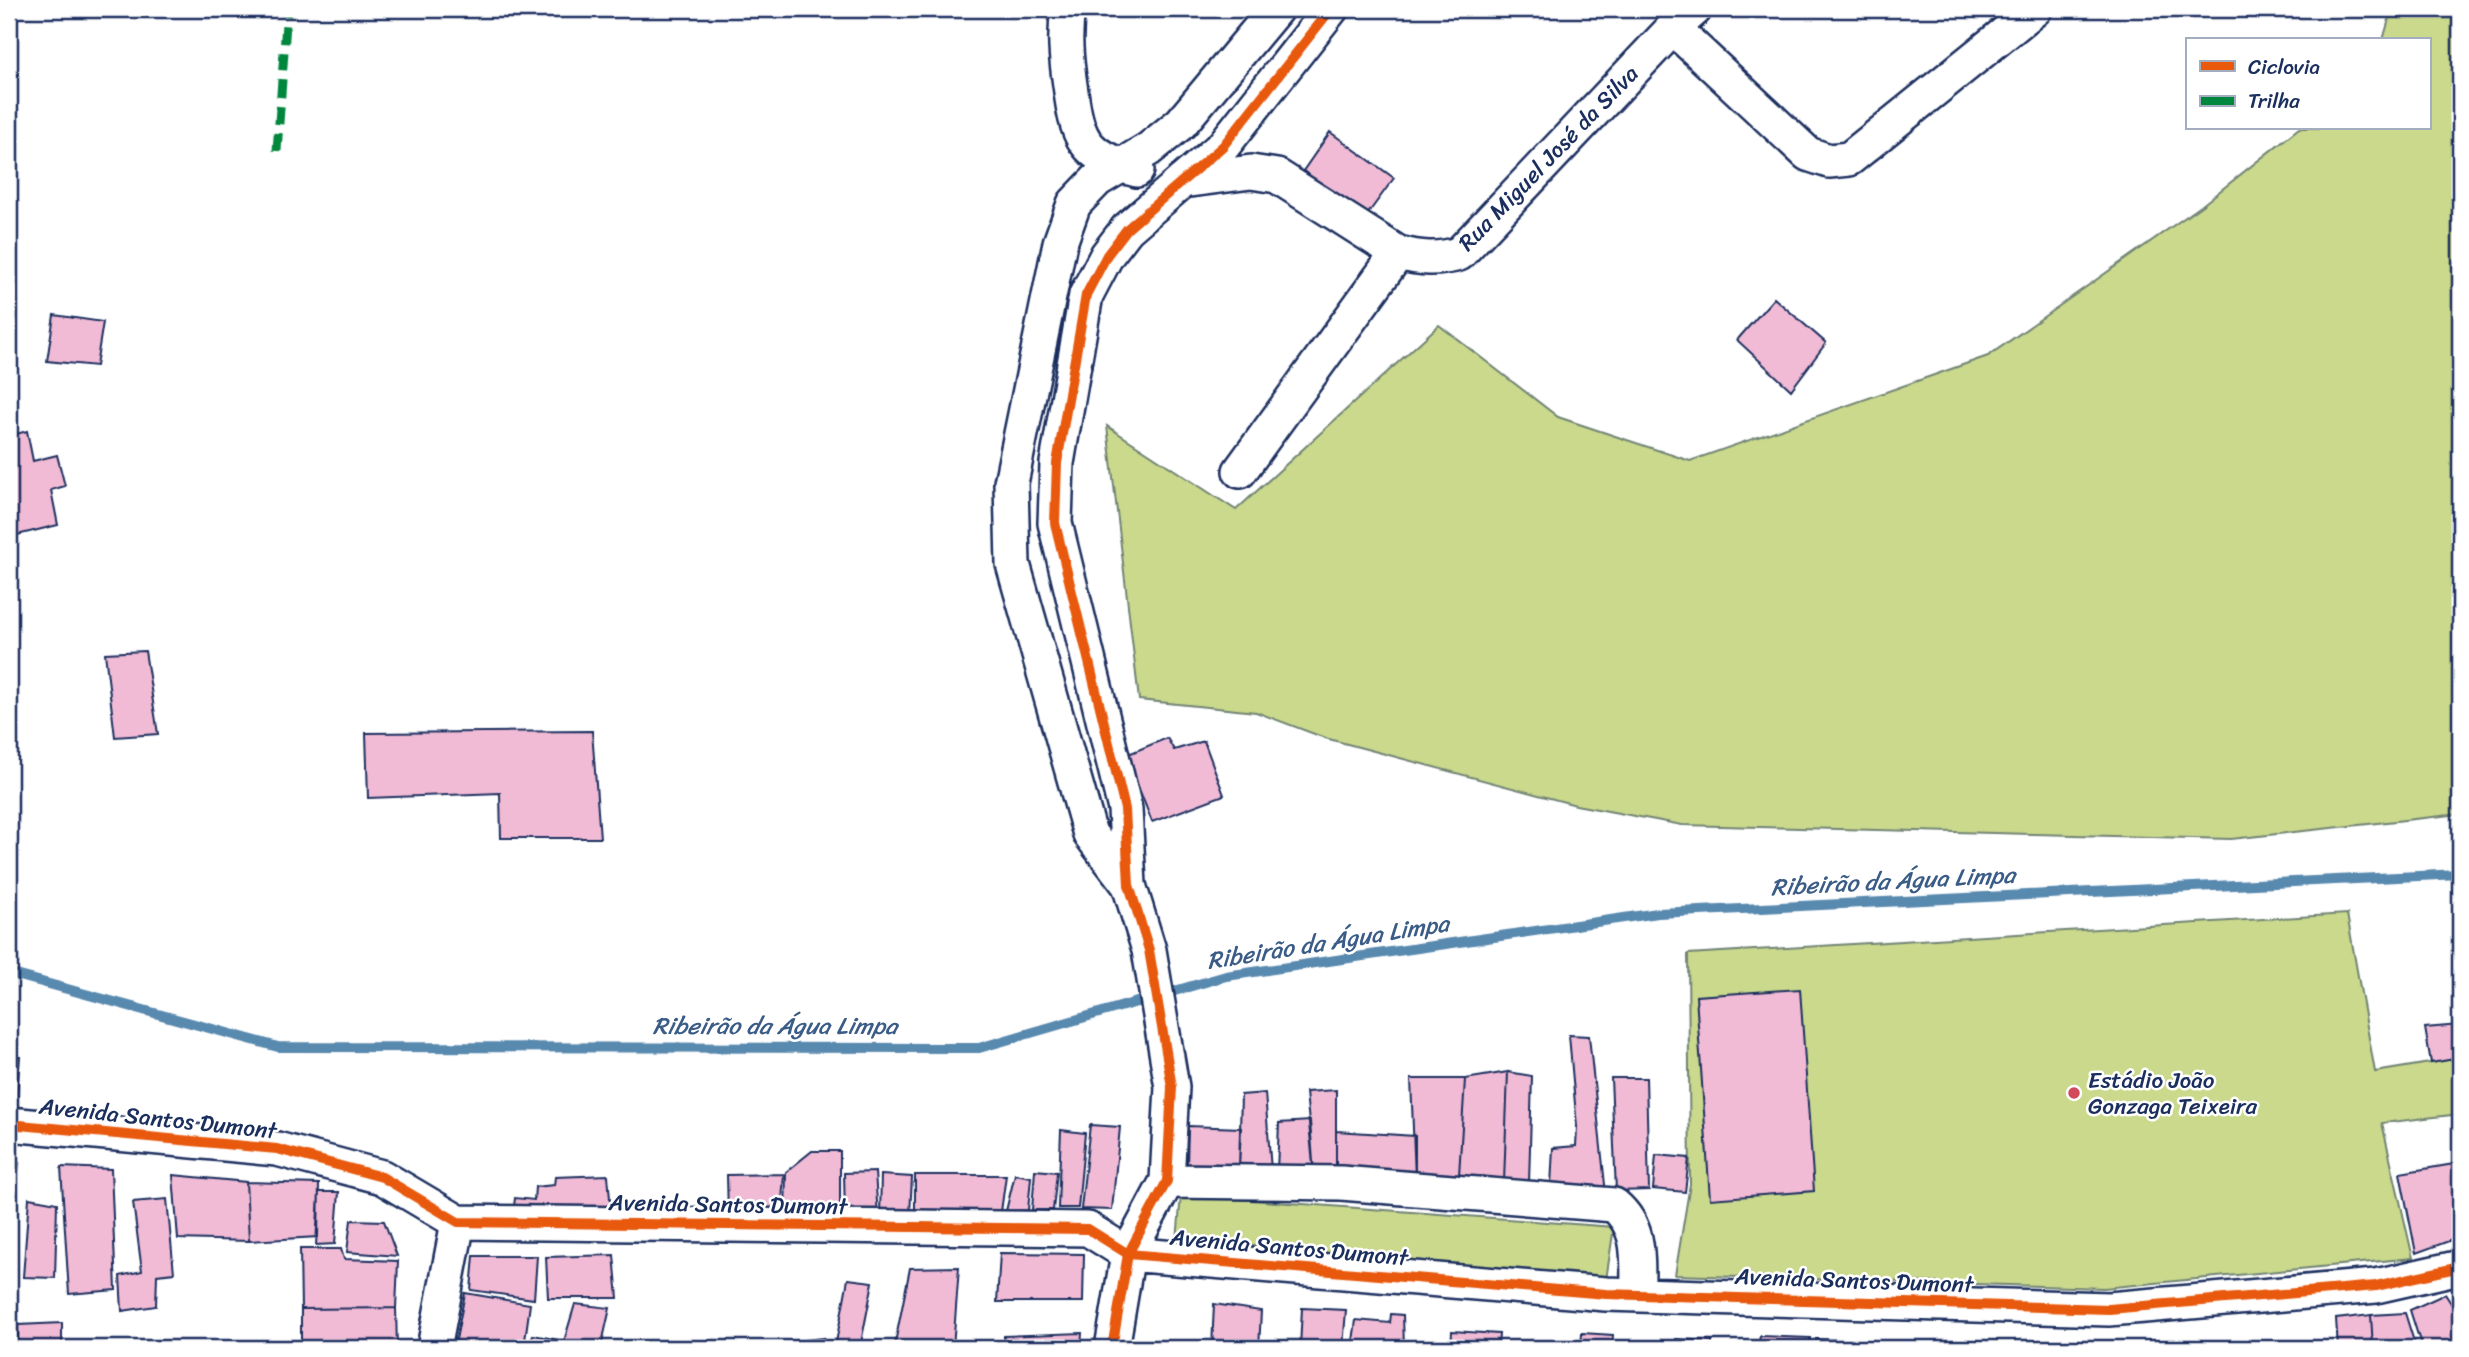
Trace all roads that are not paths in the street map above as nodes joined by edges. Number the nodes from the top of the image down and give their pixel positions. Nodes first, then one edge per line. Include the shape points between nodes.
1 (1068, 9) edge
2 (1276, 9) edge
3 (1331, 9) edge
4 (2035, 9) edge
5 (1684, 18) edge
6 (1123, 167) junction
7 (1180, 181) junction
8 (1398, 253) junction
9 (1240, 471) dead end
10 (1129, 885) junction
11 (9, 1124) edge
12 (1167, 1181) junction
13 (458, 1222) junction
14 (1128, 1254) junction
15 (2460, 1267) edge
16 (1638, 1295) junction
17 (434, 1348) edge
18 (1112, 1348) edge

1 - 6 street via 1063,41 1076,128 1100,156
2 - 6 street via 1181,123
3 - 7 street via 1223,146
4 - 5 street via 1849,159 1829,161 1808,154
5 - 8 street, Rua Miguel José da Silva via 1459,254 1440,259
6 - 7 street
6 - 10 street via 1097,180 1074,204 1064,230 1011,483 1013,564 1090,834
7 - 8 street via 1251,172 1277,176
7 - 10 street via 1127,229 1086,295 1057,463 1055,523 1125,809
8 - 9 street
10 - 12 street via 1149,950 1172,1087
11 - 13 street, Avenida Santos Dumont via 277,1149 383,1177
12 - 14 street
12 - 16 street via 1341,1183 1614,1205 1629,1217 1636,1239
13 - 14 street, Avenida Santos Dumont via 1088,1229
13 - 17 street
14 - 16 street, Avenida Santos Dumont
14 - 18 street
15 - 16 street, Avenida Santos Dumont via 2376,1286 2109,1309

